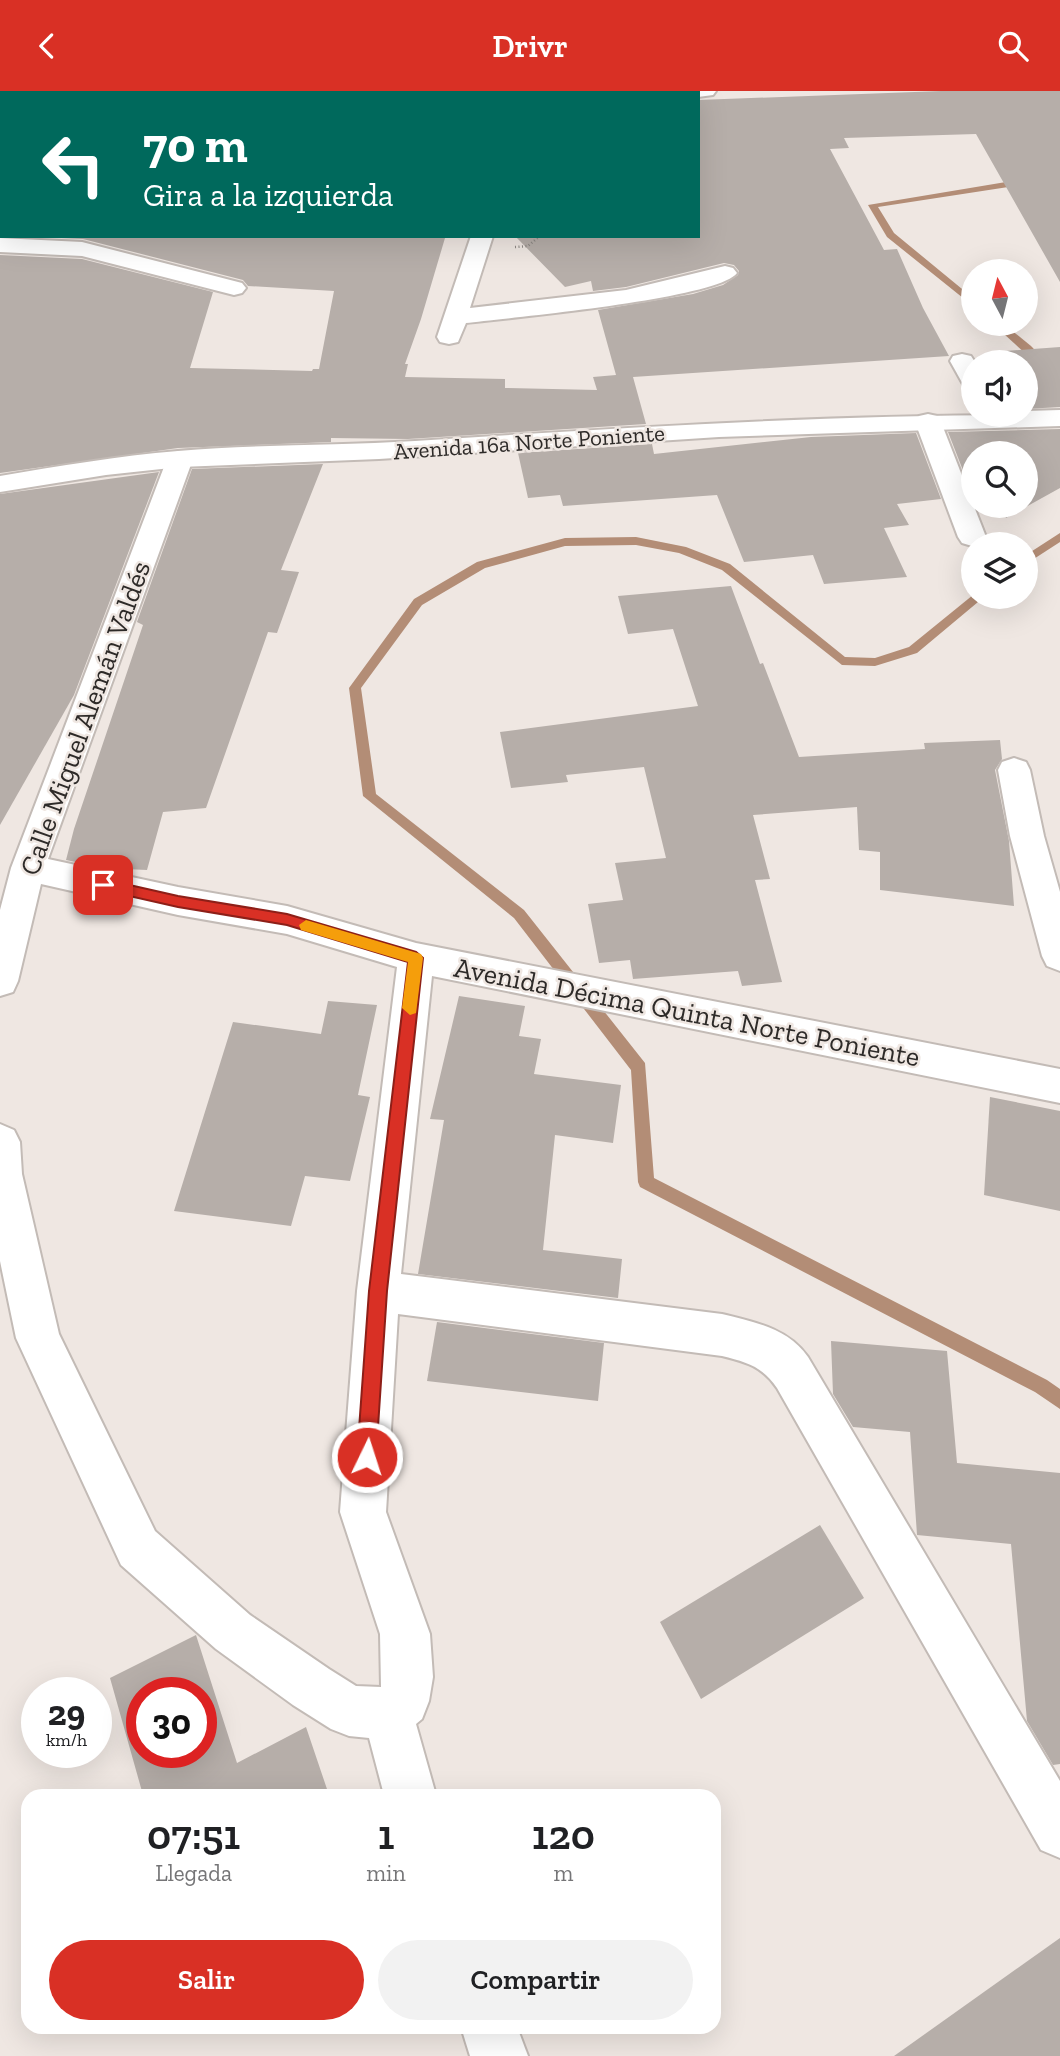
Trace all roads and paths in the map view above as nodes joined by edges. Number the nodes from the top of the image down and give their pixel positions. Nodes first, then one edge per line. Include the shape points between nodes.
1 (481, 238) edge
2 (0, 246) edge
3 (724, 273) dead end
4 (234, 288) dead end
5 (457, 317) junction
6 (448, 341) dead end
7 (1038, 418) edge
8 (1060, 418) edge
9 (961, 420) edge
10 (928, 422) junction
11 (180, 459) junction
12 (0, 484) edge
13 (970, 532) edge
14 (1014, 770) dead end
15 (28, 869) junction
16 (1060, 956) edge
17 (416, 958) junction
18 (0, 981) edge
19 (1060, 1086) edge
20 (0, 1142) edge
21 (378, 1291) junction
22 (388, 1714) junction
23 (408, 1789) edge
24 (1060, 1831) edge
25 (491, 2034) edge
26 (499, 2056) edge

1 - 5 street
2 - 4 street via 82,249
3 - 5 street via 684,287 631,296
5 - 6 street
7 - 8 street, Avenida 16a Norte Poniente
9 - 10 street, Avenida 16a Norte Poniente
10 - 11 street, Avenida 16a Norte Poniente
10 - 13 street
11 - 12 street, Avenida 16a Norte Poniente
11 - 15 street, Calle Miguel Alemán Valdés
14 - 16 street
15 - 17 street, Avenida Décima Quinta Norte Poniente via 287,919
15 - 18 street, Calle Miguel Alemán Valdés
17 - 19 street, Avenida Décima Quinta Norte Poniente
17 - 21 street
20 - 22 street via 2,1174 38,1338 138,1548 233,1632 311,1687 349,1711
21 - 22 street via 363,1512 405,1634 408,1677 404,1701
21 - 24 street via 722,1335 772,1348 790,1365
22 - 23 street
25 - 26 street

